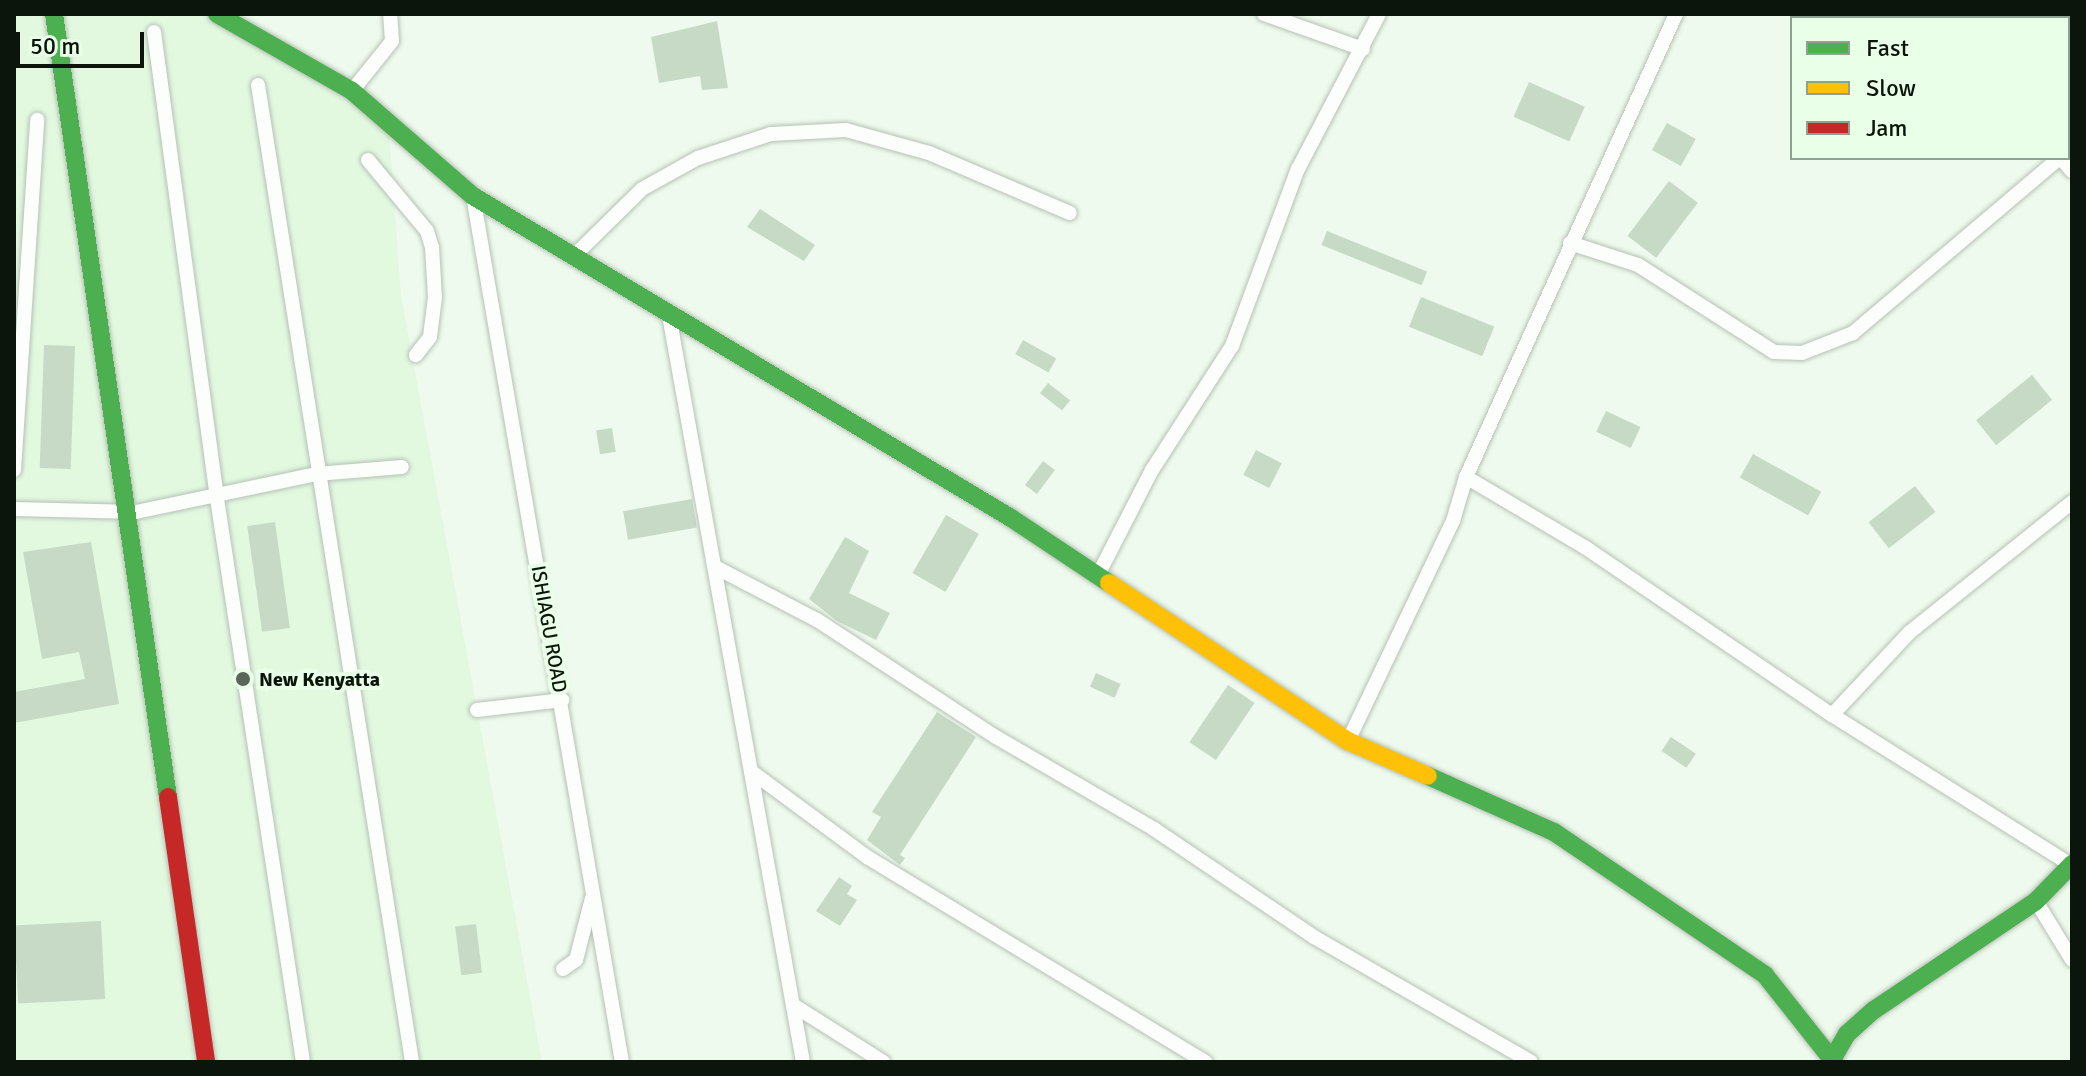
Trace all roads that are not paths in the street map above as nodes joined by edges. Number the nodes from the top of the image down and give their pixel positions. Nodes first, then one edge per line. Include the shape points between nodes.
1 (54, 14) edge
2 (217, 14) edge
3 (390, 14) edge
4 (1264, 14) edge
5 (1379, 14) edge
6 (1676, 14) edge
7 (154, 32) dead end
8 (1363, 49) junction
9 (258, 85) dead end
10 (352, 91) junction
11 (37, 120) dead end
12 (368, 160) dead end
13 (2058, 160) edge
14 (473, 196) junction
15 (1070, 213) dead end
16 (1570, 243) junction
17 (573, 257) junction
18 (669, 315) junction
19 (416, 355) dead end
20 (402, 467) dead end
21 (14, 470) edge
22 (316, 474) junction
23 (1466, 477) junction
24 (216, 492) junction
25 (2072, 502) edge
26 (14, 509) edge
27 (125, 512) junction
28 (717, 568) junction
29 (1099, 573) junction
30 (562, 700) junction
31 (477, 710) dead end
32 (1832, 715) junction
33 (1348, 741) junction
34 (752, 772) junction
35 (2071, 864) edge
36 (594, 890) junction
37 (2036, 901) junction
38 (2072, 960) edge
39 (563, 969) dead end
40 (793, 1005) junction
41 (1833, 1061) edge
42 (206, 1062) edge
43 (303, 1062) edge
44 (412, 1062) edge
45 (622, 1062) edge
46 (803, 1062) edge
47 (883, 1062) edge
48 (1206, 1062) edge
49 (1531, 1062) edge

1 - 27 street
2 - 10 street
3 - 10 street via 392,41
4 - 8 street
5 - 8 street
6 - 16 street
7 - 24 street
8 - 29 street via 1298,169 1232,346 1152,470
9 - 22 street
10 - 14 street
11 - 21 street
12 - 19 street via 427,231 432,247 435,297 430,337
13 - 16 street via 1853,333 1802,353 1774,352 1638,265
14 - 17 street
14 - 30 street, ISHIAGU ROAD
15 - 17 street via 929,153 846,130 771,134 698,158 642,189
16 - 23 street
17 - 18 street
18 - 28 street
18 - 29 street
20 - 22 street
22 - 24 street
22 - 44 street
23 - 32 street via 1586,548
23 - 33 street via 1453,521
24 - 27 street
24 - 43 street
25 - 32 street via 1910,632
26 - 27 street
27 - 42 street
28 - 34 street
28 - 49 street via 817,620 996,737 1154,829 1314,937
29 - 33 street
30 - 31 street
30 - 36 street, ISHIAGU ROAD
32 - 35 street
33 - 41 street via 1554,832 1765,975
34 - 40 street
34 - 48 street via 867,857
35 - 37 street
36 - 39 street via 576,960
36 - 45 street, ISHIAGU ROAD
37 - 38 street
37 - 41 street via 1874,1010 1847,1034
40 - 46 street
40 - 47 street

